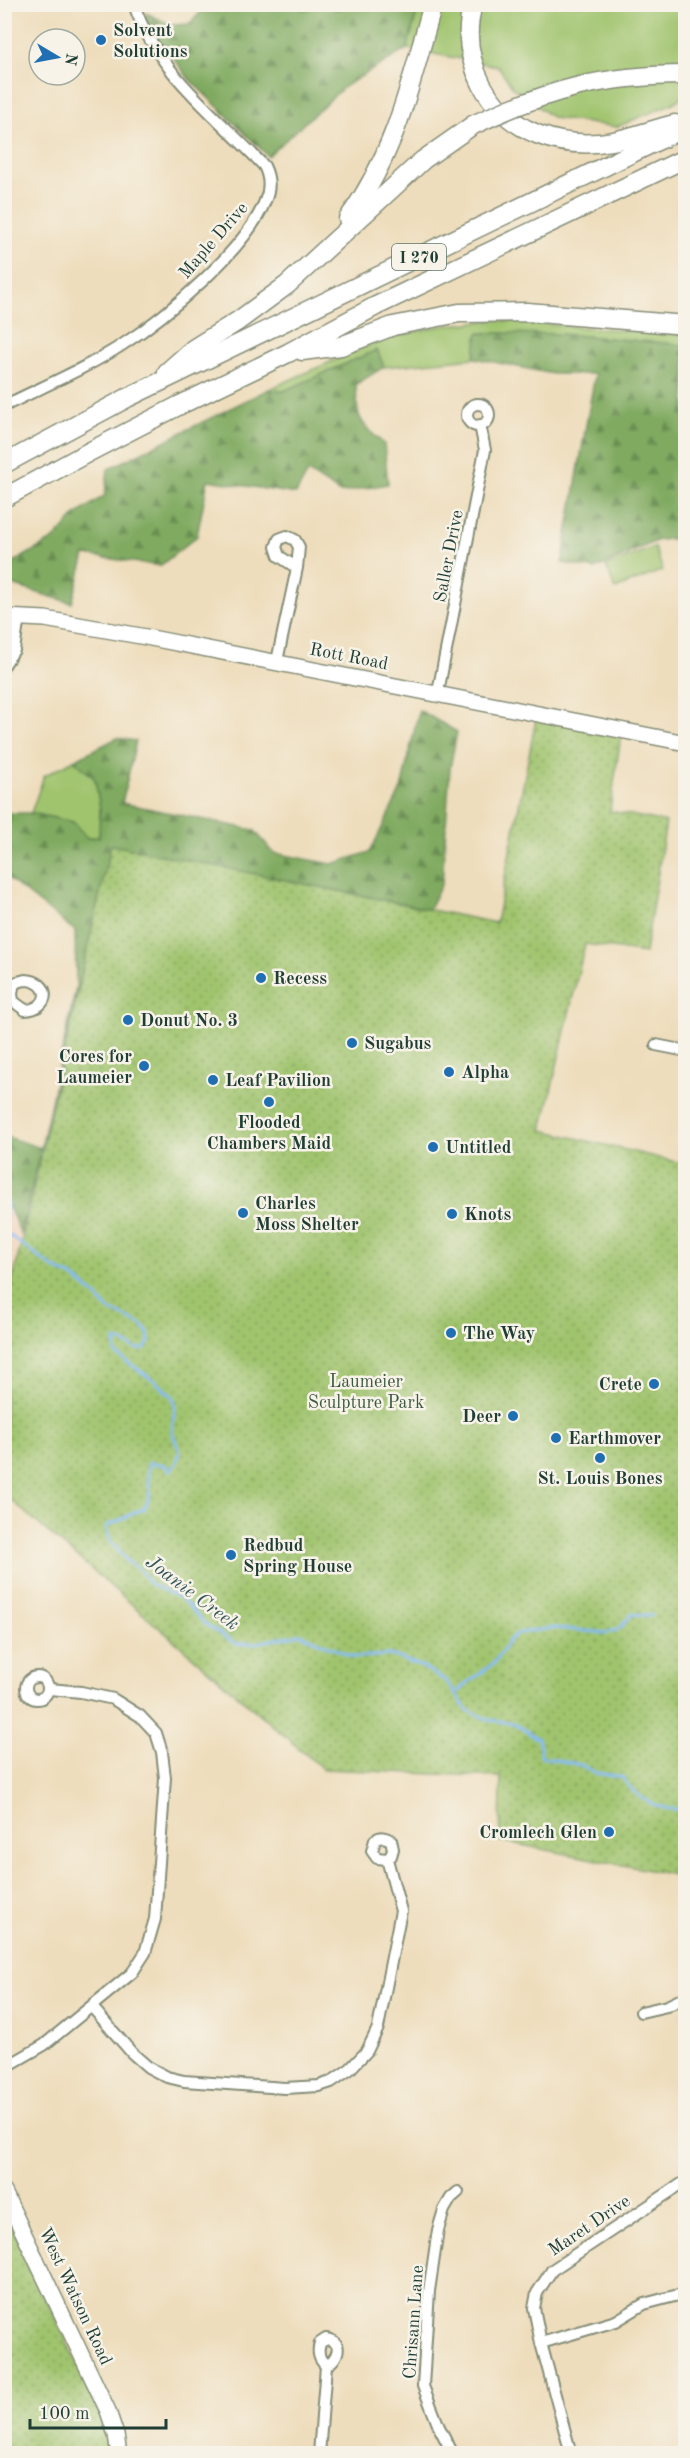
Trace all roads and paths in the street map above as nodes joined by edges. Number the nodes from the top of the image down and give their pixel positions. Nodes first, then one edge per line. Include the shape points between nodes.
1 (134, 4) edge
2 (433, 4) edge
3 (473, 4) edge
4 (686, 75) edge
5 (686, 121) edge
6 (686, 127) edge
7 (686, 158) edge
8 (331, 243) junction
9 (686, 325) edge
10 (288, 353) junction
11 (152, 386) junction
12 (4, 406) edge
13 (480, 425) dead end
14 (4, 464) edge
15 (4, 498) edge
16 (297, 568) dead end
17 (12, 617) edge
18 (277, 661) junction
19 (4, 665) edge
20 (438, 692) junction
21 (686, 743) edge
22 (4, 975) edge
23 (14, 983) dead end
24 (656, 1046) dead end
25 (686, 1051) edge
26 (50, 1689) dead end
27 (387, 1859) dead end
28 (686, 1997) edge
29 (92, 2007) junction
30 (641, 2012) dead end
31 (4, 2068) edge
32 (686, 2181) edge
33 (4, 2192) edge
34 (458, 2192) dead end
35 (686, 2293) edge
36 (541, 2343) junction
37 (326, 2366) dead end
38 (118, 2454) edge
39 (319, 2454) edge
40 (453, 2454) edge
41 (571, 2454) edge

1 - 12 street, Maple Drive via 145,33 177,76 264,166 269,180 265,203 227,255 165,314 107,354
2 - 8 highway via 389,149
3 - 5 highway via 469,42 478,78 499,110 528,131 561,141 597,143
4 - 8 highway, bridge via 621,77 582,84 542,95 473,125 423,160
6 - 11 highway, I 270
7 - 10 highway, I 270 via 376,306
8 - 11 highway via 287,285 193,349
9 - 10 highway via 527,312 459,313 393,326 341,346
10 - 15 highway, I 270
11 - 14 highway, I 270
13 - 20 street, Saller Drive via 485,450
16 - 18 street
17 - 18 street, Rott Road via 146,636
17 - 19 street via 14,650
18 - 20 street, Rott Road
20 - 21 street, Rott Road
22 - 23 street
24 - 25 street
26 - 29 street via 103,1696 122,1704 148,1723 162,1752 165,1778 155,1919 149,1941 132,1973
27 - 29 street via 401,1911 378,2028 367,2051 331,2082 285,2088 166,2077 132,2053
28 - 30 street
29 - 31 street via 44,2045
32 - 36 street, Maret Drive via 552,2270 534,2308
33 - 38 street, West Watson Road via 108,2411
34 - 40 street, Chrisann Lane via 450,2198 438,2230 429,2291 423,2386
35 - 36 street via 645,2304 616,2321
36 - 41 street, Maret Drive
37 - 39 street

